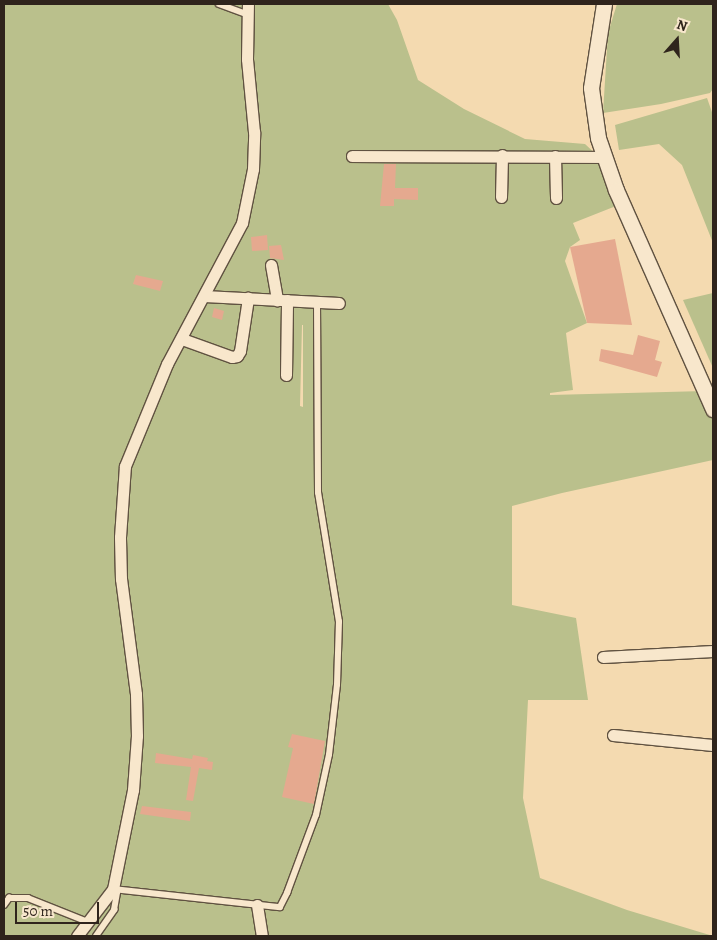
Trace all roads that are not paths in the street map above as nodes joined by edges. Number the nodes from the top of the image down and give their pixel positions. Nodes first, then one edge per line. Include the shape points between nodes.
1 (219, 4) edge
2 (604, 4) edge
3 (248, 9) edge
4 (502, 155) junction
5 (352, 156) dead end
6 (556, 156) junction
7 (605, 156) junction
8 (501, 196) dead end
9 (556, 198) dead end
10 (272, 265) dead end
11 (204, 296) junction
12 (248, 298) junction
13 (282, 300) junction
14 (317, 302) junction
15 (339, 303) dead end
16 (182, 339) junction
17 (286, 375) dead end
18 (713, 409) edge
19 (713, 651) edge
20 (603, 657) dead end
21 (613, 735) dead end
22 (713, 745) edge
23 (112, 889) junction
24 (257, 905) junction
25 (4, 906) edge
26 (88, 922) junction
27 (77, 936) edge
28 (96, 936) edge
29 (262, 936) edge

1 - 3 lane
2 - 7 street via 592,88 593,114
3 - 11 street via 247,59 254,132 253,169 242,223
4 - 5 street
4 - 6 street
4 - 8 street
6 - 7 street
6 - 9 street
7 - 18 street via 616,190
10 - 13 street
11 - 12 street
11 - 16 street
12 - 13 street
12 - 16 street via 237,356
13 - 14 street
13 - 17 street
14 - 15 street
14 - 24 lane via 318,493 339,622 337,685 329,755 316,815 280,907
16 - 23 street via 167,364 125,466 121,579 136,694 137,736 133,790
19 - 20 street
21 - 22 street
23 - 24 lane
23 - 26 street
23 - 28 lane via 117,893 114,910
24 - 29 street
25 - 26 lane via 9,898 28,898
26 - 27 street

